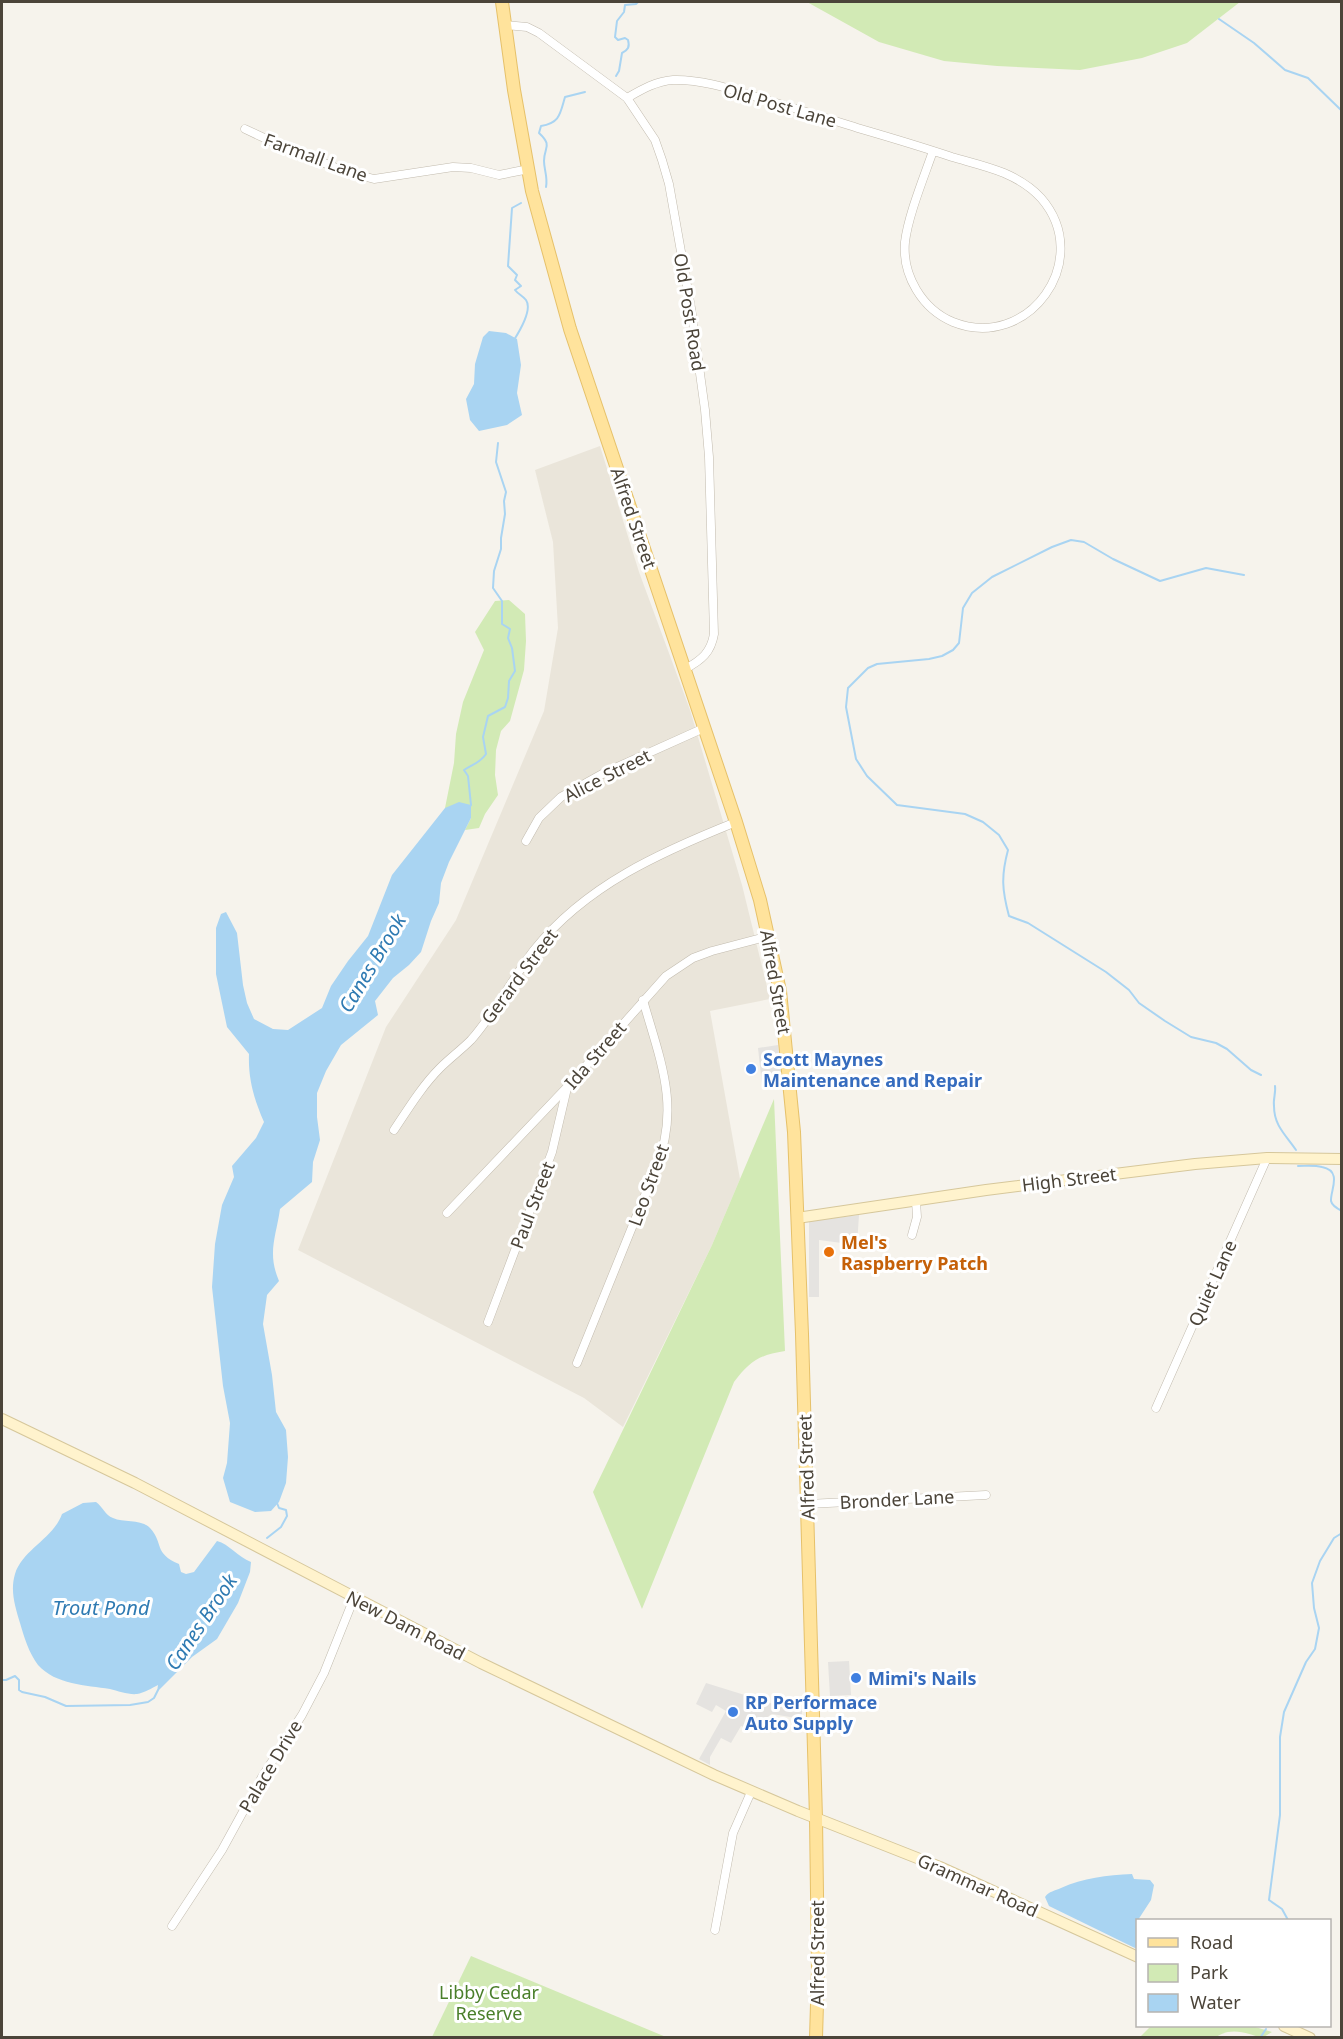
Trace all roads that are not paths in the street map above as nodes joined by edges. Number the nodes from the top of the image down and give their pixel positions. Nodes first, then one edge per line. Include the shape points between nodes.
1 (502, 2) edge
2 (505, 25) junction
3 (627, 98) junction
4 (245, 129) dead end
5 (933, 151) junction
6 (529, 169) junction
7 (685, 669) junction
8 (704, 728) junction
9 (736, 822) junction
10 (526, 840) dead end
11 (769, 936) junction
12 (643, 1000) junction
13 (568, 1086) junction
14 (394, 1130) dead end
15 (1267, 1158) junction
16 (1341, 1160) edge
17 (916, 1201) junction
18 (447, 1213) dead end
19 (797, 1218) junction
20 (912, 1234) dead end
21 (488, 1322) dead end
22 (577, 1363) dead end
23 (1156, 1408) dead end
24 (2, 1419) edge
25 (986, 1495) dead end
26 (808, 1504) junction
27 (354, 1598) junction
28 (751, 1792) junction
29 (816, 1818) junction
30 (172, 1926) dead end
31 (715, 1930) dead end
32 (1136, 1957) edge
33 (1288, 2027) edge
34 (816, 2037) edge
35 (1310, 2037) edge

1 - 2 main road, Alfred Street
2 - 3 street, Old Post Road via 527,27 539,33
2 - 6 main road, Alfred Street
3 - 5 street, Old Post Lane via 653,84 673,80 703,82
3 - 7 street, Old Post Road via 655,141 669,184 705,410 714,634 708,653
4 - 6 street, Farmall Lane via 344,171 374,179 453,167 499,175
5 - 5 street, Old Post Lane via 1021,182 1050,210 1059,235 1057,275 1044,298 1016,320 995,326 962,325 933,310 913,284 905,242
6 - 7 main road, Alfred Street via 570,329
7 - 8 main road, Alfred Street
8 - 9 main road, Alfred Street
8 - 10 street, Alice Street via 561,797 539,818
9 - 11 main road, Alfred Street
9 - 14 street, Gerard Street via 638,865 566,916 534,951 471,1039 414,1100
11 - 12 street, Ida Street via 693,958 666,976
11 - 19 main road, Alfred Street via 788,1060
12 - 13 street, Ida Street
12 - 22 street, Leo Street via 667,1090 666,1139
13 - 18 street, Ida Street
13 - 21 street, Paul Street via 552,1152
15 - 16 street, High Street
15 - 17 street, High Street via 1163,1167
15 - 23 street, Quiet Lane
17 - 19 street, High Street
17 - 20 street
19 - 26 main road, Alfred Street
24 - 27 street, New Dam Road via 135,1483
25 - 26 street, Bronder Lane
26 - 29 main road, Alfred Street
27 - 28 street, New Dam Road via 481,1664
27 - 30 street, Palace Drive via 302,1715
28 - 29 street, New Dam Road
28 - 31 street via 733,1833
29 - 32 street, Grammar Road via 946,1870
29 - 34 main road, Alfred Street
33 - 35 street

